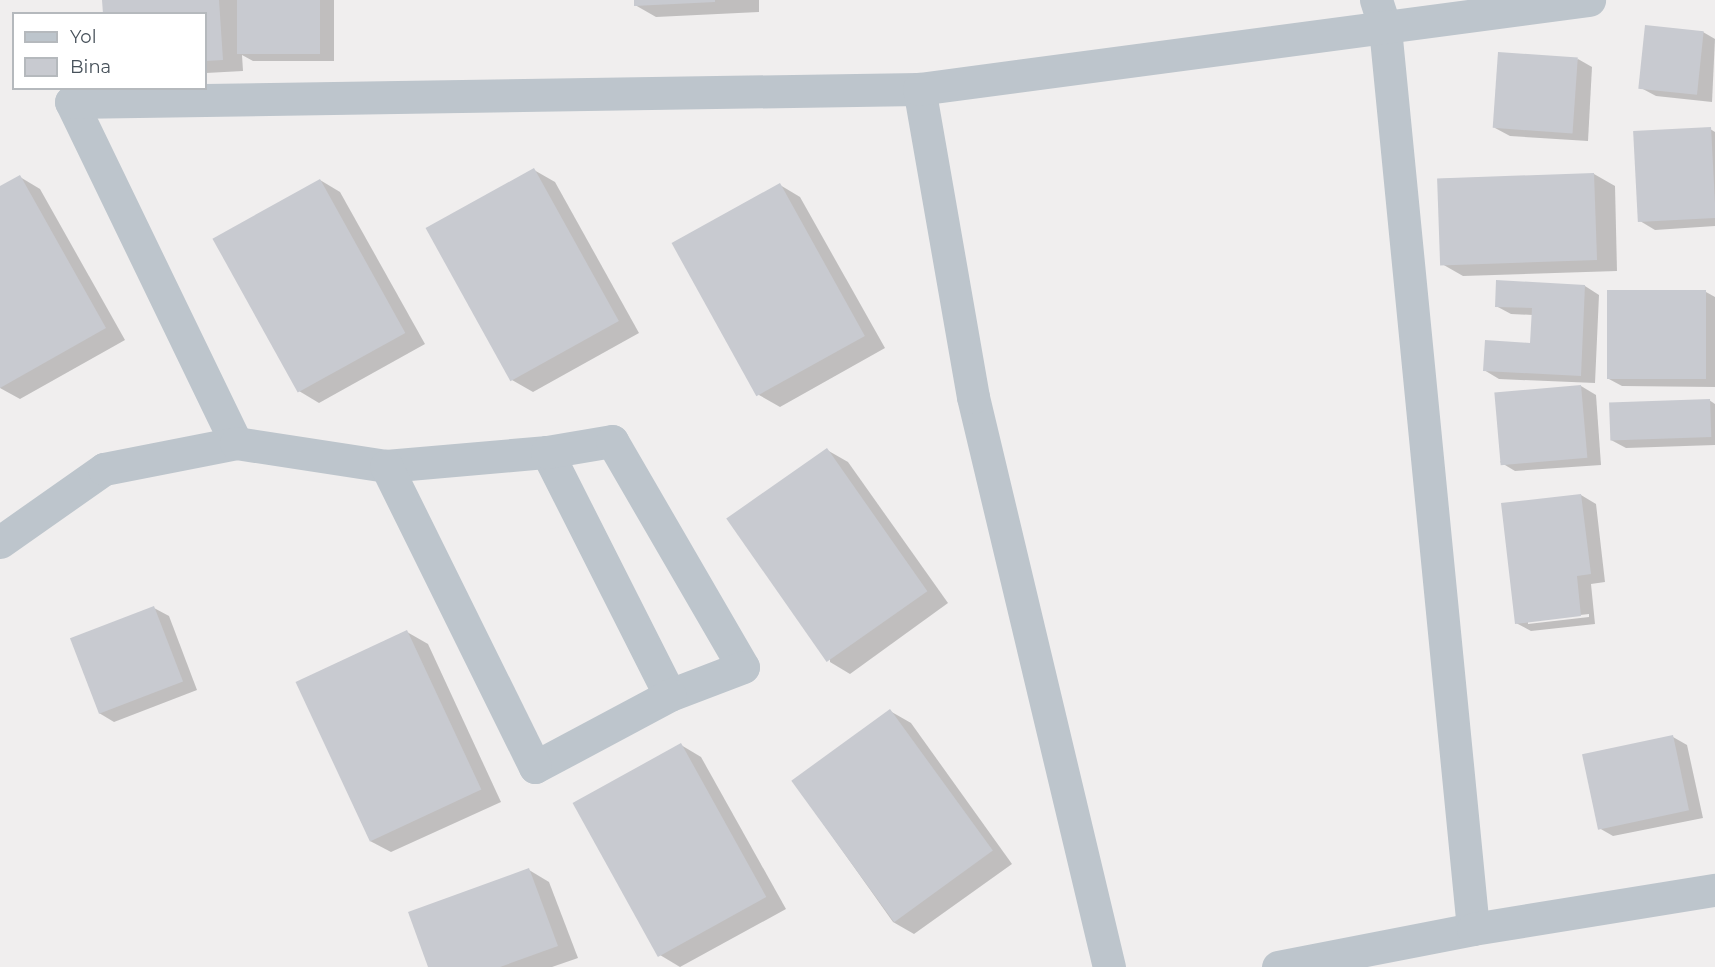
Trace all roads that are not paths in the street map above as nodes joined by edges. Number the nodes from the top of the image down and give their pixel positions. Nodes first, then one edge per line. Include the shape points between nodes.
1 (1589, 0) edge
2 (1381, 14) edge
3 (919, 89) junction
4 (236, 443) junction
5 (547, 452) junction
6 (386, 466) junction
7 (0, 542) edge
8 (670, 695) junction
9 (1715, 890) edge
10 (1473, 928) junction
11 (1410, 954) edge
12 (1108, 967) edge
13 (1278, 967) edge

1 - 2 street
2 - 3 street
2 - 10 street
3 - 4 street via 71,102
3 - 12 street via 973,397
4 - 6 street
4 - 7 street via 104,469
5 - 6 street
5 - 8 street
5 - 8 street via 612,441 743,667
6 - 8 street via 535,767
9 - 10 street
10 - 11 street
11 - 13 street

